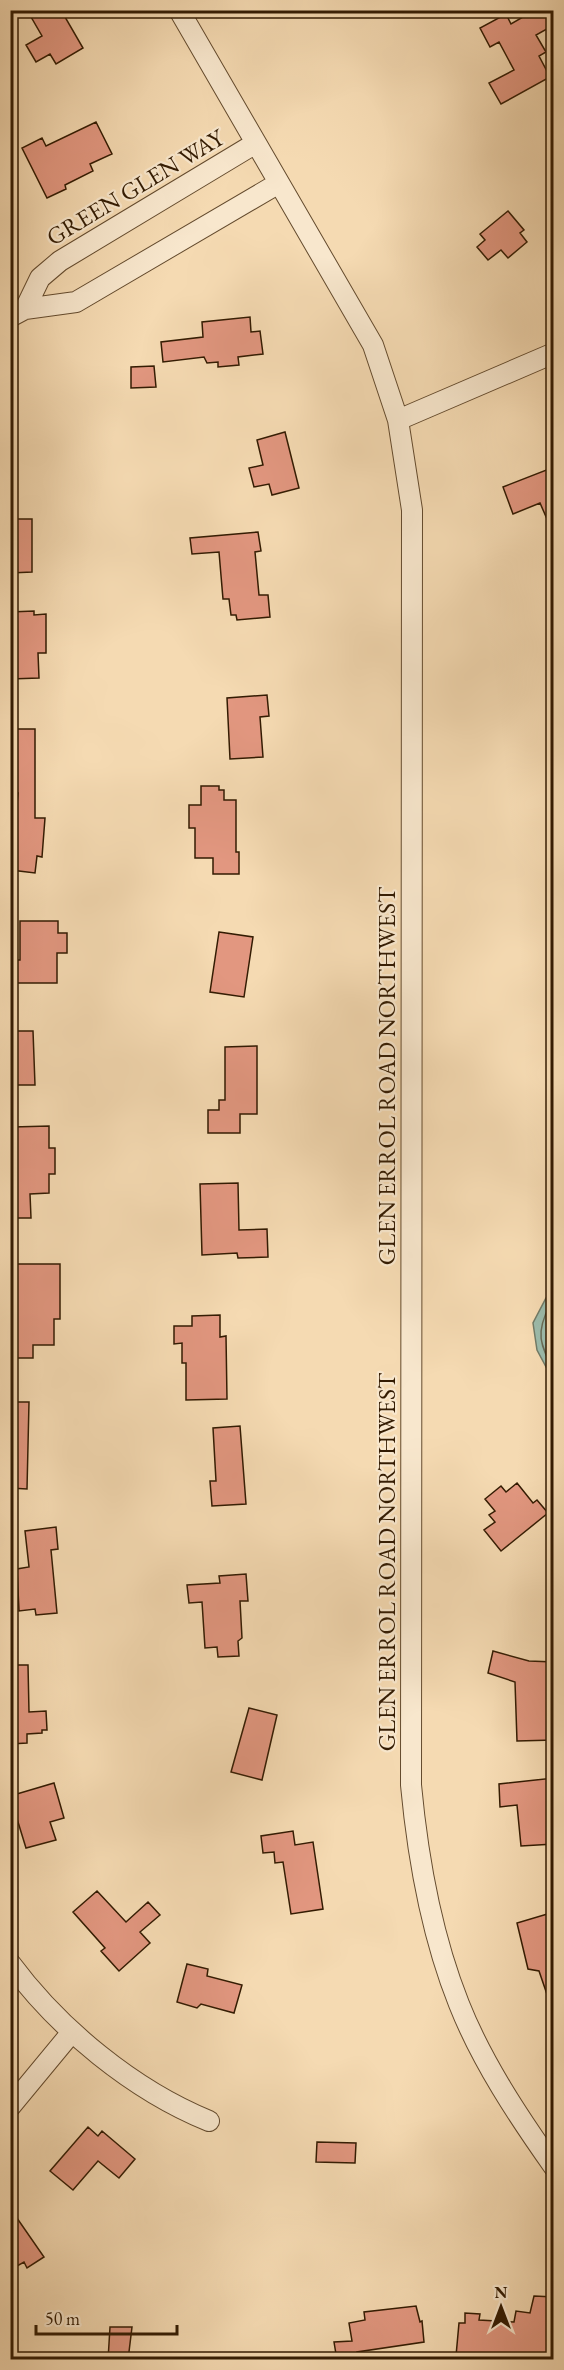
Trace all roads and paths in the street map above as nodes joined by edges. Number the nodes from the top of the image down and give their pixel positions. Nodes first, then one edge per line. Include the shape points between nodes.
1 (179, 10) edge
2 (256, 143) junction
3 (279, 183) junction
4 (18, 313) edge
5 (554, 354) edge
6 (398, 420) junction
7 (10, 1963) edge
8 (72, 2032) junction
9 (10, 2107) edge
10 (209, 2121) dead end
11 (554, 2167) edge

1 - 2 street, GLEN ERROL ROAD NORTHWEST
2 - 3 street, GLEN ERROL ROAD NORTHWEST
2 - 4 street, GREEN GLEN WAY via 60,261 40,278
3 - 4 street, GREEN GLEN WAY via 76,302
3 - 6 street, GLEN ERROL ROAD NORTHWEST via 373,345
5 - 6 street
6 - 11 street, GLEN ERROL ROAD NORTHWEST via 411,510 411,1785 426,1896 459,2005 506,2094
7 - 8 street
8 - 9 street
8 - 10 street via 178,2108

